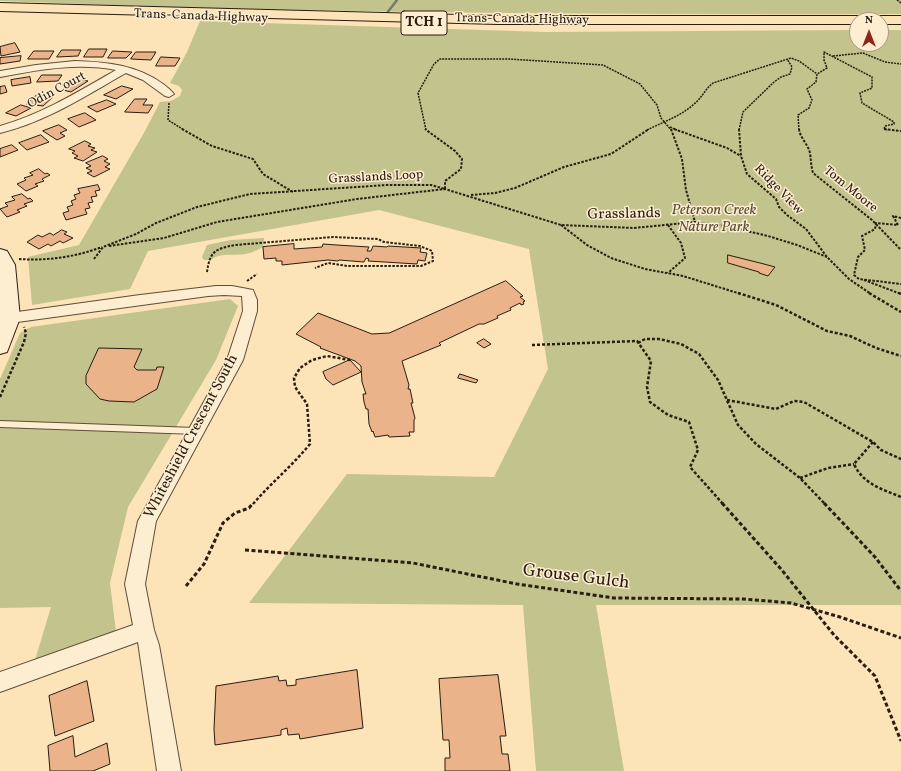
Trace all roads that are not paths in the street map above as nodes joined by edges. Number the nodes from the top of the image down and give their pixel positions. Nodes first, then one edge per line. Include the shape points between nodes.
1 (4, 9) edge
2 (901, 20) edge
3 (889, 21) edge
4 (849, 23) edge
5 (889, 24) edge
6 (901, 24) edge
7 (125, 69) junction
8 (0, 74) edge
9 (169, 94) road end
10 (0, 130) edge
11 (7, 257) edge
12 (17, 323) junction
13 (0, 348) edge
14 (0, 424) edge
15 (196, 431) junction
16 (144, 630) junction
17 (0, 682) edge
18 (170, 771) edge

1 - 4 highway, Trans-Canada Highway / TCH 1 via 438,24 600,26
2 - 3 highway, Trans-Canada Highway / TCH 1
5 - 6 highway
7 - 8 street via 98,65 68,65
7 - 9 street via 146,78
7 - 10 street, Odin Court via 61,106 27,122
11 - 12 main road via 6,266
12 - 13 main road
12 - 15 street, Whiteshield Crescent South via 154,297 218,290 248,293 250,311 235,360
14 - 15 lane
15 - 16 street, Whiteshield Crescent South via 147,521 135,584
16 - 17 street
16 - 18 street, Whiteshield Crescent South via 149,645

